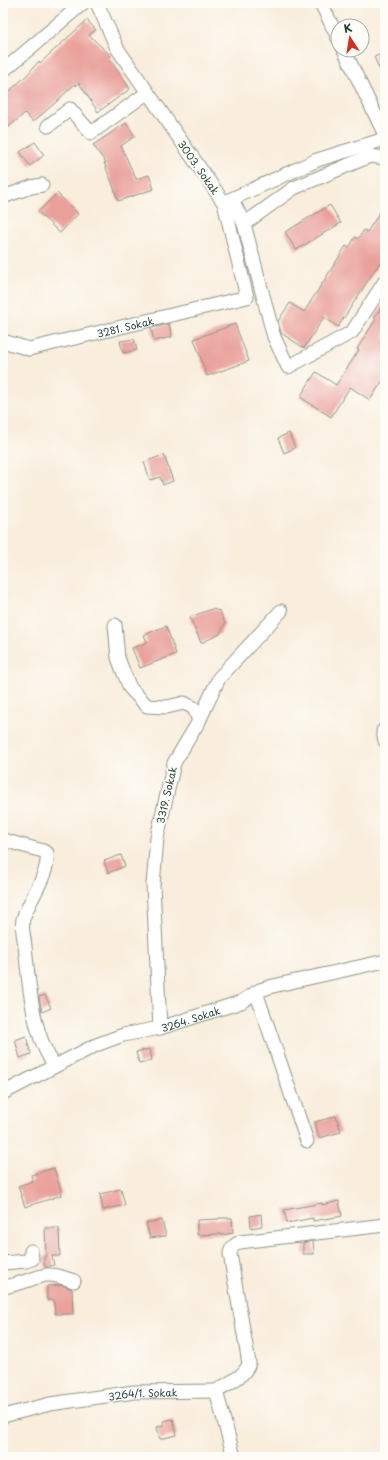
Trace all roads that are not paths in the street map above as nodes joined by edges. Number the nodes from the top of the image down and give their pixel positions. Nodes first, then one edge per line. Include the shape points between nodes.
1 (83, 3) edge
2 (97, 3) edge
3 (321, 3) edge
4 (330, 22) edge
5 (348, 58) edge
6 (3, 70) edge
7 (147, 93) junction
8 (48, 126) dead end
9 (385, 135) edge
10 (385, 139) edge
11 (385, 158) edge
12 (42, 185) dead end
13 (3, 197) edge
14 (228, 201) junction
15 (244, 224) junction
16 (385, 281) edge
17 (3, 341) edge
18 (281, 611) dead end
19 (115, 625) dead end
20 (199, 721) junction
21 (3, 840) edge
22 (385, 962) edge
23 (256, 992) junction
24 (160, 1028) junction
25 (55, 1066) junction
26 (3, 1093) edge
27 (307, 1141) dead end
28 (383, 1225) edge
29 (31, 1252) dead end
30 (3, 1263) edge
31 (74, 1282) dead end
32 (3, 1287) edge
33 (216, 1391) junction
34 (3, 1416) edge
35 (234, 1457) edge

1 - 6 street
2 - 7 street, 3003. Sokak via 117,48
3 - 4 street
5 - 9 street
7 - 8 street via 91,133 70,109
7 - 14 street, 3003. Sokak
10 - 14 street, 3003. Sokak via 317,160
11 - 15 street via 370,156 294,188
12 - 13 street
14 - 15 street
14 - 17 street, 3281. Sokak via 247,297 30,349
15 - 16 street via 274,337 288,367 352,332
18 - 20 street, 3319. Sokak via 219,678
19 - 20 street via 118,658 130,688 147,706 167,707 184,703 194,708
20 - 24 street, 3319. Sokak via 174,763 157,838 153,885
21 - 25 street via 47,853 48,859 42,878 22,920 30,995 41,1036 49,1058
22 - 23 street, 3264. Sokak
23 - 24 street, 3264. Sokak via 241,1002
23 - 27 street
24 - 25 street, 3264. Sokak via 117,1037
25 - 26 street, 3264. Sokak
28 - 33 street via 240,1242 234,1245 230,1249 230,1254 249,1363 247,1370
29 - 30 street via 32,1259
31 - 32 street via 59,1276 47,1275
33 - 34 street, 3264/1. Sokak via 134,1392 50,1404
33 - 35 street

